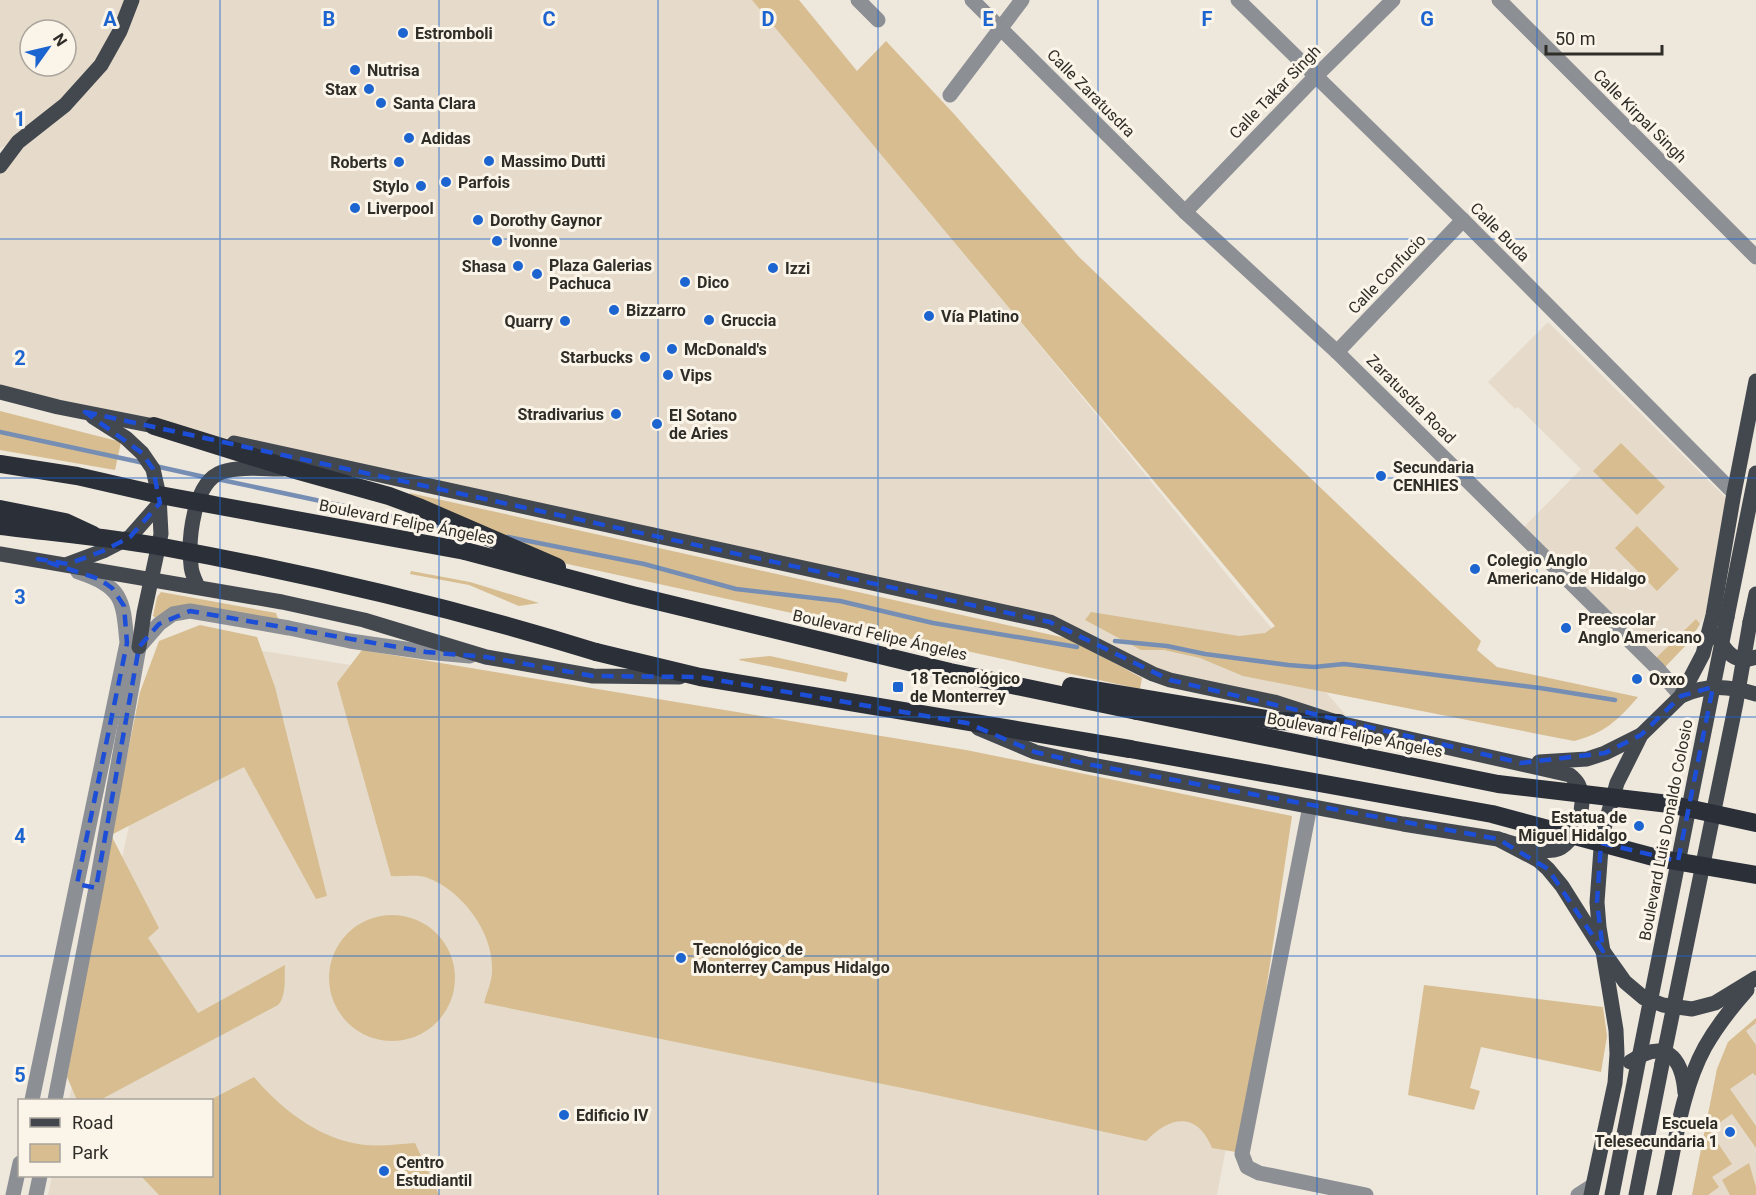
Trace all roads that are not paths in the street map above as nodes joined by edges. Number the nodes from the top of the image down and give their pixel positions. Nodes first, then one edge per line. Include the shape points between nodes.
1 (132, 0) edge
2 (858, 0) edge
3 (972, 0) edge
4 (1022, 0) edge
5 (1238, 0) edge
6 (1393, 0) edge
7 (1499, 0) edge
8 (878, 20) dead end
9 (1000, 28) junction
10 (1315, 77) junction
11 (950, 95) dead end
12 (18, 142) junction
13 (0, 148) edge
14 (0, 166) edge
15 (1185, 212) junction
16 (1463, 220) junction
17 (1756, 257) edge
18 (1337, 352) junction
19 (1756, 381) edge
20 (0, 392) edge
21 (85, 412) junction
22 (153, 426) junction
23 (0, 464) edge
24 (292, 469) junction
25 (1756, 473) edge
26 (1734, 493) junction
27 (160, 503) junction
28 (0, 509) edge
29 (0, 526) edge
30 (97, 538) junction
31 (0, 554) edge
32 (38, 559) junction
33 (68, 564) junction
34 (152, 578) junction
35 (198, 588) junction
36 (1756, 594) edge
37 (632, 595) junction
38 (1713, 615) junction
39 (139, 647) junction
40 (486, 657) junction
41 (1756, 657) edge
42 (700, 677) junction
43 (1025, 687) junction
44 (1756, 694) edge
45 (1681, 696) junction
46 (967, 723) junction
47 (1339, 723) junction
48 (1641, 735) junction
49 (1521, 763) junction
50 (1310, 806) junction
51 (1756, 823) edge
52 (1498, 839) junction
53 (1756, 875) edge
54 (77, 884) junction
55 (96, 888) junction
56 (1603, 951) junction
57 (1756, 978) edge
58 (1615, 1083) junction
59 (1685, 1096) junction
60 (32, 1099) edge
61 (55, 1099) edge
62 (18, 1172) edge
63 (40, 1177) edge
64 (1591, 1190) edge
65 (13, 1195) edge
66 (36, 1195) edge
67 (1366, 1195) edge
68 (1578, 1195) edge
69 (1612, 1195) edge
70 (1636, 1195) edge
71 (1664, 1195) edge

1 - 12 main road via 101,65 65,105
2 - 8 street
3 - 9 street, Calle Zaratusdra
4 - 9 street
5 - 10 street, Calle Buda
6 - 10 street, Calle Takar Singh
7 - 17 street, Calle Kirpal Singh
9 - 11 street
9 - 15 street, Calle Zaratusdra
10 - 15 street, Calle Takar Singh
10 - 16 street, Calle Buda
12 - 13 main road
12 - 14 main road
15 - 18 street, Zaratusdra Road
16 - 18 street, Calle Confucio
16 - 26 street, Calle Buda
18 - 45 street, Zaratusdra Road
19 - 26 main road, Boulevard Luis Donaldo Colosio
20 - 21 main road
21 - 22 main road
21 - 27 main road via 142,453 153,470
22 - 24 highway
22 - 47 main road via 1050,622 1170,680 1274,702
23 - 37 highway, Boulevard Felipe Ángeles, bridge via 465,551
24 - 35 main road via 223,472 207,483 198,499 191,540 190,566
24 - 37 highway via 389,496
25 - 69 main road, Boulevard Luis Donaldo Colosio, bridge
26 - 38 main road, Boulevard Luis Donaldo Colosio
27 - 33 main road via 130,537
27 - 34 main road via 161,534
28 - 30 highway via 65,522
29 - 30 highway, bridge
30 - 42 highway, bridge via 160,546 332,581
31 - 32 main road
32 - 33 main road
32 - 54 street via 99,579 112,588 124,606 125,655
33 - 34 main road
34 - 35 main road
34 - 39 main road
35 - 40 main road via 364,620
36 - 70 main road, bridge
37 - 43 highway, Boulevard Felipe Ángeles
38 - 41 main road via 1716,635 1725,651 1740,660
38 - 45 main road, Boulevard Luis Donaldo Colosio via 1703,654
39 - 40 street via 173,614 190,611 350,641
39 - 55 street
40 - 42 main road via 593,676
42 - 46 highway
43 - 47 highway via 1079,686 1278,721
43 - 51 highway, Boulevard Felipe Ángeles, bridge via 1498,784 1669,804
44 - 45 main road via 1719,687
45 - 48 main road, Boulevard Luis Donaldo Colosio
46 - 50 main road via 1035,752
46 - 53 highway, bridge via 1492,814 1657,858
47 - 49 main road
48 - 49 main road via 1587,759
48 - 56 main road, Boulevard Luis Donaldo Colosio via 1617,783 1602,835 1597,902
49 - 52 main road via 1570,775 1579,785 1583,800 1575,833 1567,844 1554,850
50 - 52 main road
50 - 67 street via 1242,1154 1247,1167 1259,1173
52 - 56 main road via 1538,860 1548,870 1566,891
54 - 55 street
54 - 60 street
55 - 61 street
56 - 57 main road via 1625,982 1644,998 1663,1005 1692,1009 1715,1003
56 - 58 main road, Boulevard Luis Donaldo Colosio via 1616,1032
57 - 59 main road via 1710,1040
58 - 59 main road via 1631,1061 1654,1050 1667,1052 1683,1077
58 - 64 main road, Boulevard Luis Donaldo Colosio
59 - 71 main road
62 - 65 street
63 - 66 street
64 - 68 street

